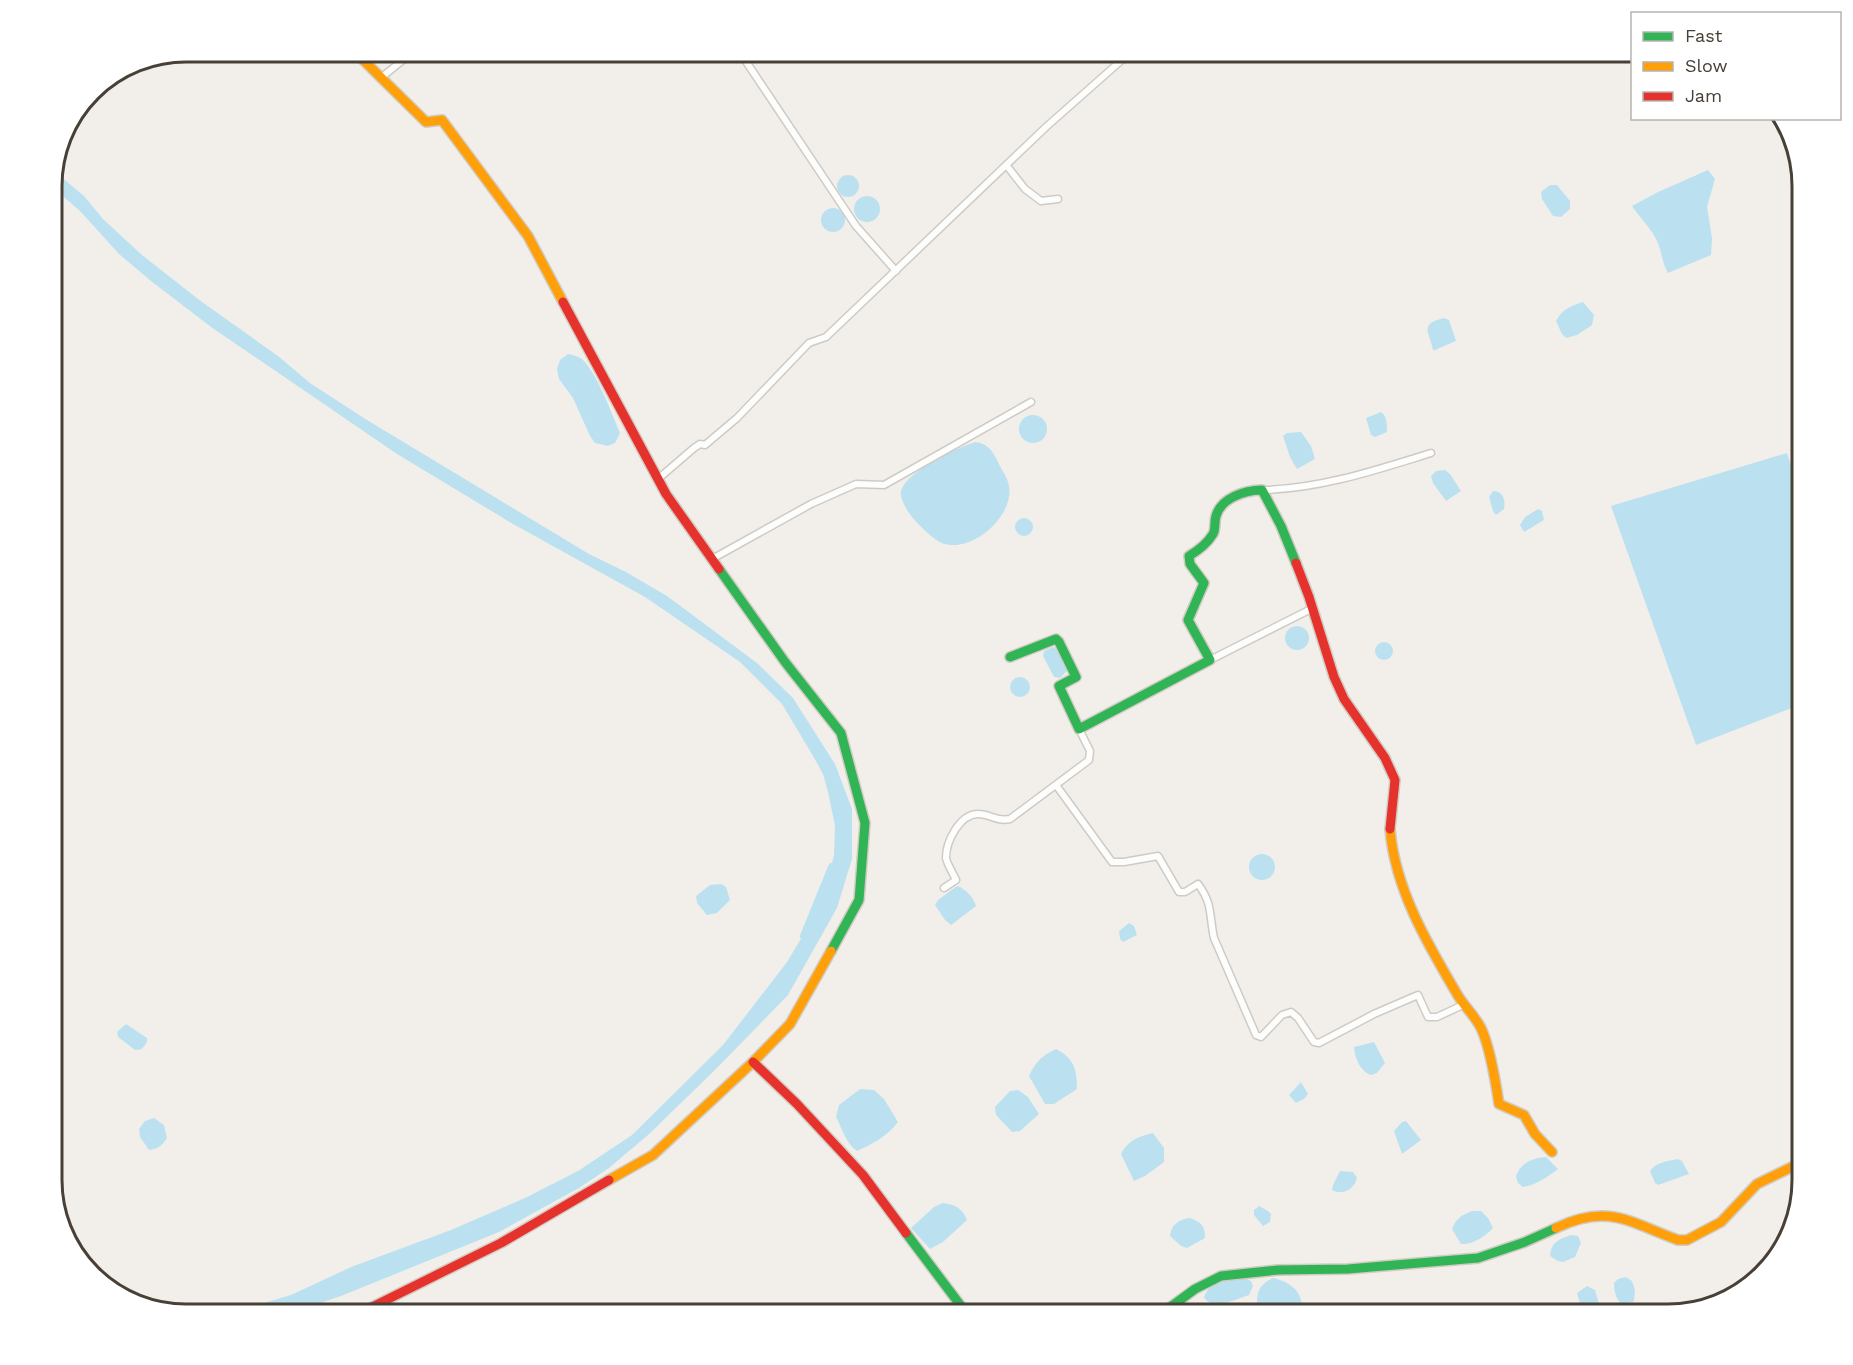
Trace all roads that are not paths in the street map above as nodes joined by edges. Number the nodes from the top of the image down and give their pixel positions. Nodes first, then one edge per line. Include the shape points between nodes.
1 (366, 62) edge
2 (400, 62) edge
3 (746, 62) edge
4 (1120, 62) edge
5 (382, 77) junction
6 (1007, 166) junction
7 (1058, 199) dead end
8 (896, 271) junction
9 (1031, 402) dead end
10 (1431, 453) dead end
11 (658, 479) junction
12 (1262, 490) junction
13 (712, 559) junction
14 (1312, 608) junction
15 (1010, 657) dead end
16 (1210, 660) junction
17 (1079, 729) junction
18 (1056, 785) junction
19 (944, 888) dead end
20 (1465, 1004) junction
21 (753, 1062) junction
22 (1552, 1152) dead end
23 (1792, 1167) edge
24 (382, 1304) edge
25 (960, 1304) edge
26 (1175, 1304) edge

1 - 5 street
2 - 5 street
3 - 8 street via 856,226
4 - 6 street
5 - 11 street via 426,122 442,120 528,236
6 - 7 street via 1025,189 1041,201
6 - 8 street
8 - 11 street via 826,337 809,343 737,418
9 - 13 street via 884,485 856,484 811,504
10 - 12 street via 1388,468
11 - 13 street
12 - 14 street via 1281,526
12 - 16 street via 1250,489 1218,510 1215,532 1189,556 1190,564 1204,583 1188,620
13 - 21 street via 841,733 865,823 859,900 790,1024
14 - 16 street
14 - 20 street via 1344,699 1385,758 1395,780 1390,825 1400,880 1411,908
15 - 17 street via 1056,639 1059,642 1076,677 1059,686
16 - 17 street
17 - 18 street via 1090,751 1089,760
18 - 19 street via 1010,819 1000,821 976,814 964,818 951,840 946,859 956,880
18 - 20 street via 1112,862 1158,856 1179,892 1198,884 1207,896 1214,938 1256,1035 1261,1037 1291,1012 1314,1042 1319,1043 1418,995 1428,1017
20 - 22 street via 1481,1028 1499,1104 1524,1115
21 - 24 street via 653,1155 501,1243
21 - 25 street via 863,1175
23 - 26 street via 1757,1184 1721,1222 1687,1240 1678,1240 1628,1219 1599,1215 1566,1223 1478,1258 1221,1276

